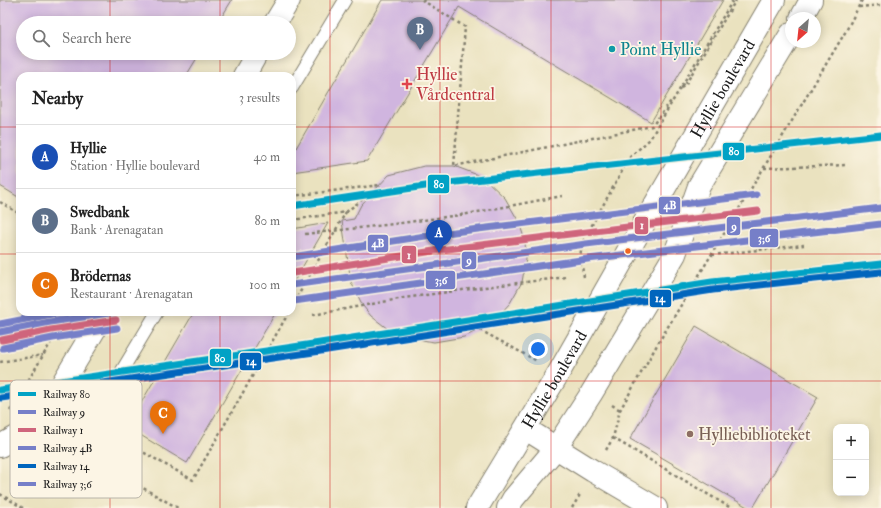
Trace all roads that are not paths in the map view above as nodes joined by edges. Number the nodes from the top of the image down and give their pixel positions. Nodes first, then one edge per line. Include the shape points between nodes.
1 (289, 0) edge
2 (345, 0) edge
3 (774, 0) edge
4 (811, 0) edge
5 (804, 12) edge
6 (279, 16) edge
7 (785, 44) edge
8 (253, 60) edge
9 (246, 72) edge
10 (296, 81) edge
11 (103, 316) edge
12 (155, 316) edge
13 (65, 380) edge
14 (114, 380) edge
15 (526, 429) junction
16 (10, 440) edge
17 (0, 446) edge
18 (556, 448) junction
19 (478, 508) edge
20 (508, 508) edge
21 (656, 508) edge

1 - 6 street
2 - 10 lane
3 - 15 street, Hyllie boulevard
4 - 5 street
7 - 18 street, Hyllie boulevard via 699,186 675,254
8 - 9 street
11 - 13 street
12 - 14 lane
15 - 18 street
15 - 19 street, Hyllie boulevard
16 - 17 street
18 - 20 street, Hyllie boulevard
18 - 21 street

